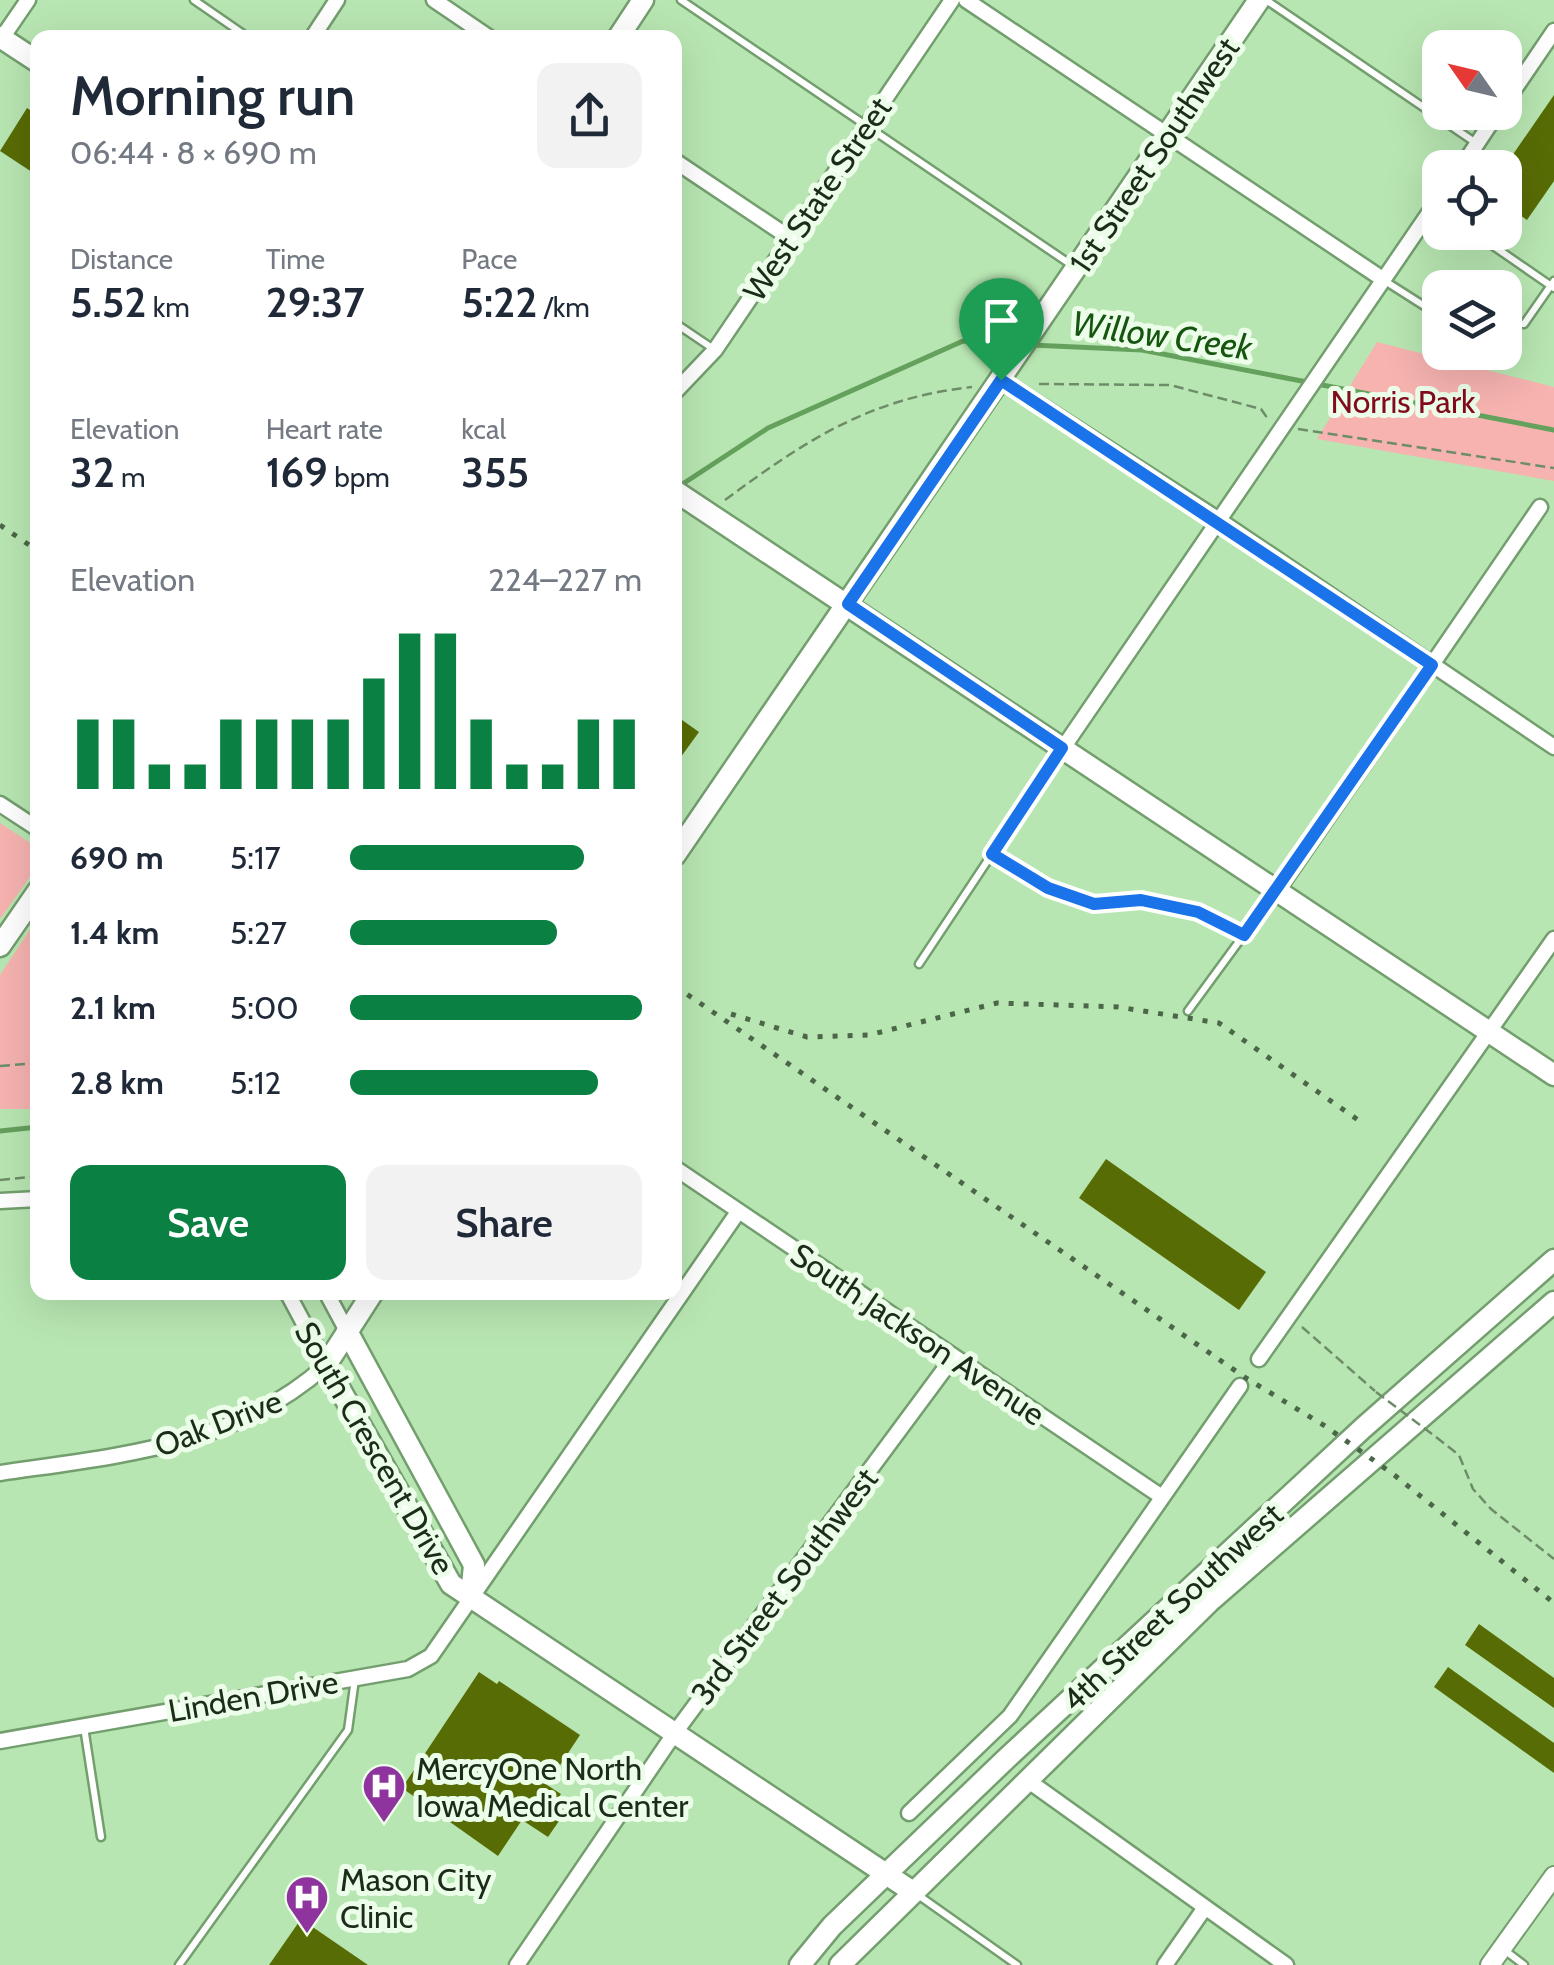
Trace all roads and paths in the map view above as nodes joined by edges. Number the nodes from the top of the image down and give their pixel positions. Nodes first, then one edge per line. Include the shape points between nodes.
1 (28, 0) edge
2 (194, 0) edge
3 (337, 0) edge
4 (434, 0) edge
5 (643, 0) edge
6 (681, 0) edge
7 (952, 0) edge
8 (966, 0) edge
9 (1262, 0) edge
10 (238, 30) edge
11 (317, 30) edge
12 (478, 30) edge
13 (623, 30) edge
14 (1554, 31) edge
15 (1, 37) edge
16 (30, 57) edge
17 (1522, 77) edge
18 (868, 124) junction
19 (1486, 130) edge
20 (1168, 135) junction
21 (1477, 144) junction
22 (1473, 150) edge
23 (682, 166) edge
24 (1422, 227) edge
25 (790, 238) junction
26 (1501, 250) edge
27 (1077, 268) junction
28 (1384, 280) junction
29 (1553, 285) edge
30 (1422, 304) edge
31 (1522, 324) edge
32 (682, 328) edge
33 (715, 350) junction
34 (1003, 378) junction
35 (682, 385) edge
36 (682, 495) edge
37 (1540, 506) dead end
38 (1218, 520) junction
39 (848, 604) junction
40 (1432, 665) junction
41 (1554, 747) edge
42 (1062, 748) junction
43 (0, 804) edge
44 (30, 824) edge
45 (682, 845) edge
46 (992, 854) junction
47 (1276, 891) junction
48 (30, 902) edge
49 (1244, 935) junction
50 (1554, 938) edge
51 (0, 946) edge
52 (919, 964) dead end
53 (1188, 1011) dead end
54 (1488, 1032) junction
55 (30, 1064) edge
56 (0, 1066) edge
57 (1554, 1076) edge
58 (682, 1173) edge
59 (30, 1177) edge
60 (0, 1180) edge
61 (30, 1199) edge
62 (0, 1202) edge
63 (738, 1212) junction
64 (1554, 1260) edge
65 (682, 1293) edge
66 (291, 1300) edge
67 (330, 1300) edge
68 (367, 1300) edge
69 (677, 1300) edge
70 (1554, 1302) edge
71 (1290, 1316) junction
72 (346, 1331) junction
73 (952, 1359) junction
74 (1259, 1360) dead end
75 (326, 1365) junction
76 (1240, 1386) dead end
77 (0, 1473) edge
78 (1162, 1496) junction
79 (1554, 1559) edge
80 (471, 1596) junction
81 (355, 1678) junction
82 (84, 1726) junction
83 (674, 1734) junction
84 (0, 1740) edge
85 (1030, 1782) junction
86 (909, 1813) dead end
87 (101, 1837) dead end
88 (886, 1874) junction
89 (1554, 1876) edge
90 (913, 1892) junction
91 (1204, 1910) junction
92 (1502, 1948) junction
93 (179, 1965) edge
94 (517, 1965) edge
95 (800, 1965) edge
96 (840, 1965) edge
97 (1017, 1965) edge
98 (1165, 1965) edge
99 (1286, 1965) edge
100 (1490, 1965) edge
101 (1524, 1965) edge

1 - 15 street
2 - 10 lane
3 - 11 street
4 - 12 street
5 - 13 main road
6 - 18 lane
7 - 18 street, West State Street
8 - 20 street
9 - 20 main road, 1st Street Southwest
9 - 21 lane
14 - 17 street
15 - 16 main road
18 - 25 street, West State Street
18 - 27 lane
19 - 21 street
20 - 27 main road, 1st Street Southwest
20 - 28 street
21 - 22 street
23 - 25 street
24 - 28 street
25 - 33 street, West State Street
26 - 29 lane
27 - 34 main road, 1st Street Southwest
28 - 30 lane
28 - 38 street
29 - 31 lane
32 - 33 lane
33 - 35 street, West State Street
34 - 38 street
34 - 39 main road, 1st Street Southwest
36 - 39 main road
37 - 40 street
38 - 40 street
38 - 42 street
39 - 42 main road
39 - 45 main road, 1st Street Southwest
40 - 41 street
40 - 47 street
42 - 46 lane
42 - 47 main road
43 - 44 street
46 - 49 lane via 1048,888 1094,904 1141,900 1198,912
46 - 52 lane
47 - 49 lane
47 - 54 main road
48 - 51 main road
49 - 53 lane
50 - 54 street
54 - 57 main road
54 - 71 street
55 - 56 path
58 - 63 street, South Jackson Avenue
59 - 60 path
61 - 62 street
63 - 65 street, Linden Drive
63 - 73 street, South Jackson Avenue
64 - 88 main road, 4th Street Southwest via 1363,1428
66 - 75 street, South Crescent Drive
67 - 72 street, South Crescent Drive
68 - 72 main road
69 - 80 street, Linden Drive
70 - 85 main road, 4th Street Southwest via 1209,1602
71 - 74 street
71 - 79 path, bridge via 1436,1437 1466,1466 1473,1489 1492,1509
72 - 75 main road, Oak Drive
72 - 80 main road, South Crescent Drive via 474,1565
73 - 78 street, South Jackson Avenue
73 - 83 street, 3rd Street Southwest
75 - 77 street, Oak Drive via 293,1396 166,1449
75 - 80 main road, South Crescent Drive via 451,1584
76 - 78 street, 4th Street Southwest
78 - 86 street, 4th Street Southwest via 1010,1716
80 - 81 street, Linden Drive via 432,1656 408,1670
80 - 83 main road, South Crescent Drive
81 - 82 street, Linden Drive
81 - 93 lane via 348,1730
82 - 84 street, Linden Drive
82 - 87 lane
83 - 88 main road, South Crescent Drive
83 - 94 street, 3rd Street Southwest
85 - 90 main road, 4th Street Southwest
85 - 91 street
88 - 90 main road, South Crescent Drive
88 - 95 main road, 4th Street Southwest
89 - 92 street
90 - 96 main road, 4th Street Southwest
90 - 97 lane
91 - 98 street
91 - 99 street
92 - 100 street
92 - 101 lane

